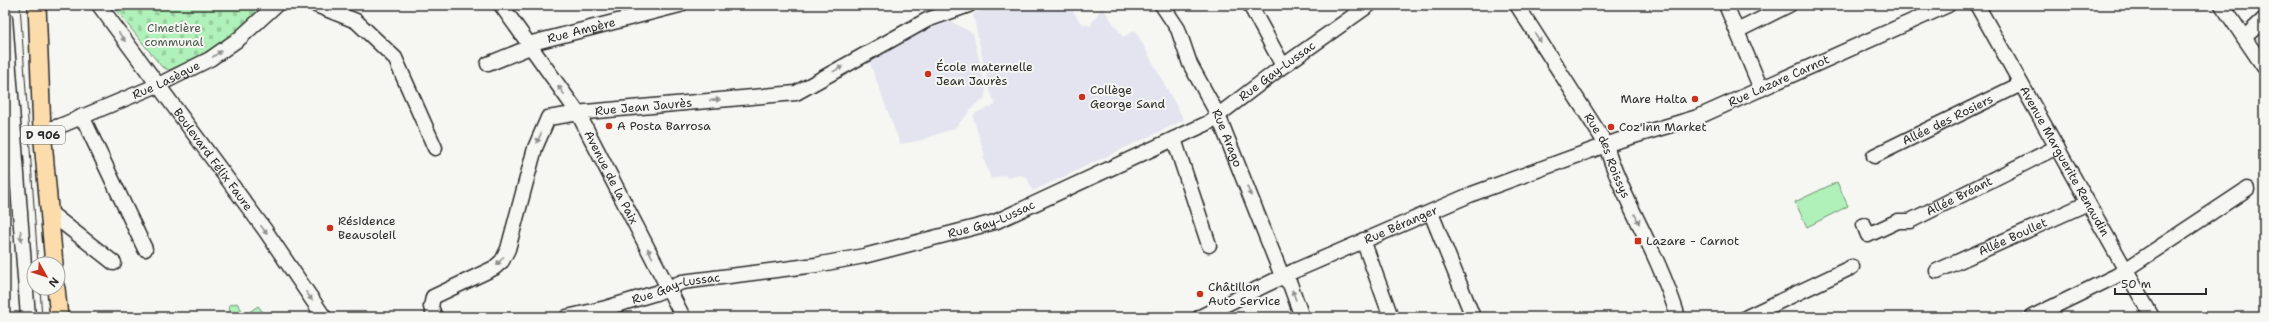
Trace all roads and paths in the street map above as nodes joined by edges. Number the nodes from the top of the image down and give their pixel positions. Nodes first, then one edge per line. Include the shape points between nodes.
1 (37, 5) edge
2 (99, 5) edge
3 (276, 5) edge
4 (316, 5) edge
5 (501, 5) edge
6 (680, 5) edge
7 (969, 5) edge
8 (1162, 5) edge
9 (1250, 5) edge
10 (1369, 5) edge
11 (1517, 5) edge
12 (1726, 5) edge
13 (1789, 5) edge
14 (1948, 5) edge
15 (1977, 5) edge
16 (2222, 5) edge
17 (5, 18) edge
18 (2264, 19) edge
19 (1737, 31) junction
20 (2244, 38) junction
21 (529, 46) junction
22 (488, 64) dead end
23 (1283, 66) junction
24 (2264, 66) edge
25 (2021, 84) junction
26 (158, 85) junction
27 (1761, 89) junction
28 (578, 113) junction
29 (82, 116) junction
30 (1218, 116) junction
31 (42, 130) junction
32 (1174, 139) junction
33 (1606, 144) junction
34 (2057, 147) junction
35 (435, 148) dead end
36 (10, 151) edge
37 (1874, 156) dead end
38 (2247, 189) dead end
39 (2088, 203) junction
40 (49, 212) junction
41 (1431, 213) junction
42 (1864, 225) dead end
43 (1363, 240) junction
44 (1209, 245) dead end
45 (144, 249) dead end
46 (53, 256) edge
47 (114, 264) dead end
48 (1852, 266) dead end
49 (2126, 270) junction
50 (1937, 271) dead end
51 (1282, 276) junction
52 (668, 288) junction
53 (57, 296) edge
54 (1217, 313) edge
55 (28, 317) edge
56 (58, 317) edge
57 (324, 317) edge
58 (435, 317) edge
59 (567, 317) edge
60 (683, 317) edge
61 (1200, 317) edge
62 (1302, 317) edge
63 (1391, 317) edge
64 (1473, 317) edge
65 (1678, 317) edge
66 (1746, 317) edge
67 (2032, 317) edge
68 (2152, 317) edge

1 - 31 main road, D 906
2 -> 26 street, Boulevard Félix Faure
26 -> 3 street, Rue Lasègue via 210,59 240,38
4 - 35 street via 356,21 394,58
5 - 21 street, Avenue de la Paix
6 - 21 street, Rue Ampère
28 -> 7 street, Rue Jean Jaurès via 796,93 927,20
8 - 30 street, Rue Arago via 1178,29 1190,64
9 - 23 street
10 - 23 street, Rue Gay-Lussac
11 -> 33 street, Rue des Roissys
12 - 19 street
13 - 19 street
14 - 27 street, Rue Lazare Carnot
15 - 25 street, Avenue Marguerite Renaudin
16 - 20 street
17 - 36 street
18 - 20 street
19 - 27 street
20 - 24 street
21 - 22 street, Rue Ampère
28 -> 21 street, Avenue de la Paix
23 - 30 street, Rue Gay-Lussac
25 - 34 street, Avenue Marguerite Renaudin
25 - 37 street, Allée des Rosiers
26 - 29 street, Rue Lasègue
26 -> 57 street, Boulevard Félix Faure via 265,230
27 - 33 street, Rue Lazare Carnot via 1698,117
52 -> 28 street, Avenue de la Paix
28 -> 58 street, Rue Jean Jaurès via 548,118 535,148 508,249 502,261 494,268 433,297 430,307
29 - 31 street, Rue Lasègue via 60,126
29 - 45 street
30 - 32 street, Rue Gay-Lussac
30 -> 51 street, Rue Arago
31 - 40 main road, D 906
32 - 44 street
32 - 52 street, Rue Gay-Lussac via 995,222 864,256 816,265 682,282
33 - 41 street, Rue Béranger via 1472,194
33 -> 65 street, Rue des Roissys via 1609,157 1668,283
34 - 39 street, Avenue Marguerite Renaudin
34 - 42 street, Allée Bréant via 1910,221 1898,221 1868,235
36 -> 55 street
38 - 49 street
39 - 49 street, Avenue Marguerite Renaudin
39 - 50 street, Allée Boullet
40 - 46 main road, D 906
40 - 47 street
41 - 43 street, Rue Béranger
41 - 64 street
43 - 51 street, Rue Béranger
43 - 63 street
48 - 66 street
49 - 67 street
49 - 68 street, Avenue Marguerite Renaudin
51 - 54 street, Rue Béranger
62 -> 51 street, Rue Arago via 1290,284
52 - 59 street, Rue Gay-Lussac via 606,308
52 - 60 street, Avenue de la Paix
53 - 56 main road
54 - 61 street, Rue Béranger

